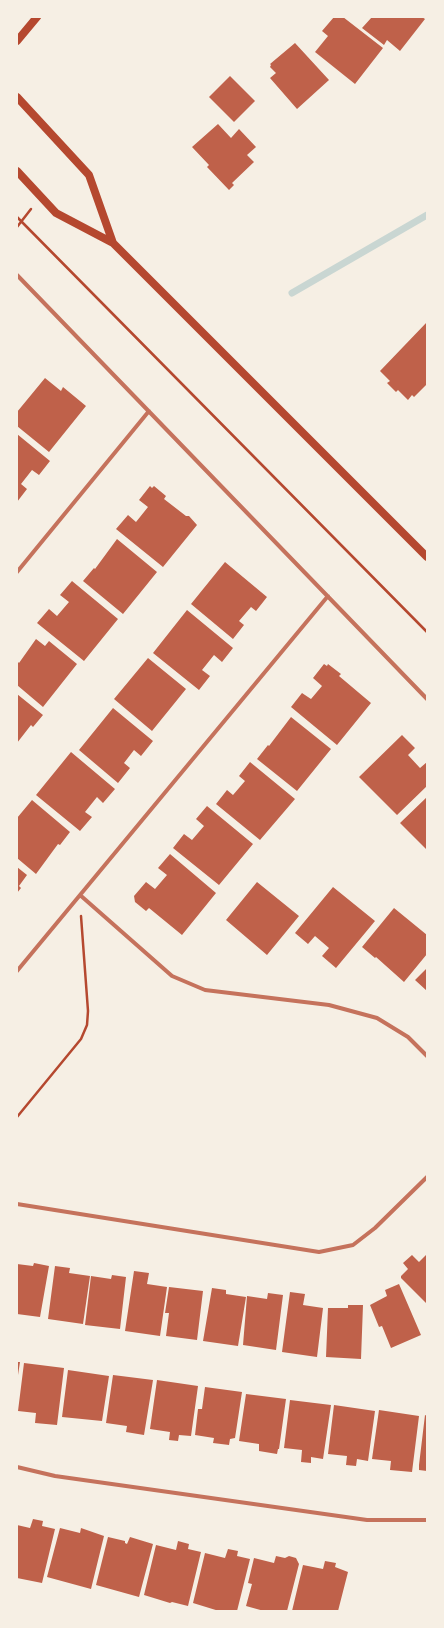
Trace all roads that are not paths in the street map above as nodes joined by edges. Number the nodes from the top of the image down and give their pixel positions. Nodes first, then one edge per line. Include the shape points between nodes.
1 (37, 17) edge
2 (17, 42) edge
3 (17, 97) edge
4 (17, 171) edge
5 (113, 243) junction
6 (17, 275) edge
7 (149, 411) junction
8 (427, 557) edge
9 (17, 572) edge
10 (328, 596) junction
11 (427, 699) edge
12 (80, 895) junction
13 (17, 971) edge
14 (427, 1056) edge
15 (427, 1177) edge
16 (17, 1204) edge
17 (17, 1468) edge
18 (427, 1520) edge

1 - 2 main road
3 - 5 main road via 89,174
4 - 5 main road via 56,213
5 - 8 main road
6 - 7 street
7 - 9 street
7 - 10 street
10 - 11 street
10 - 12 street
12 - 13 street
12 - 14 street via 172,976 205,990 329,1005 377,1018 408,1037
15 - 16 street via 375,1228 352,1245 319,1252
17 - 18 street via 56,1476 367,1520

